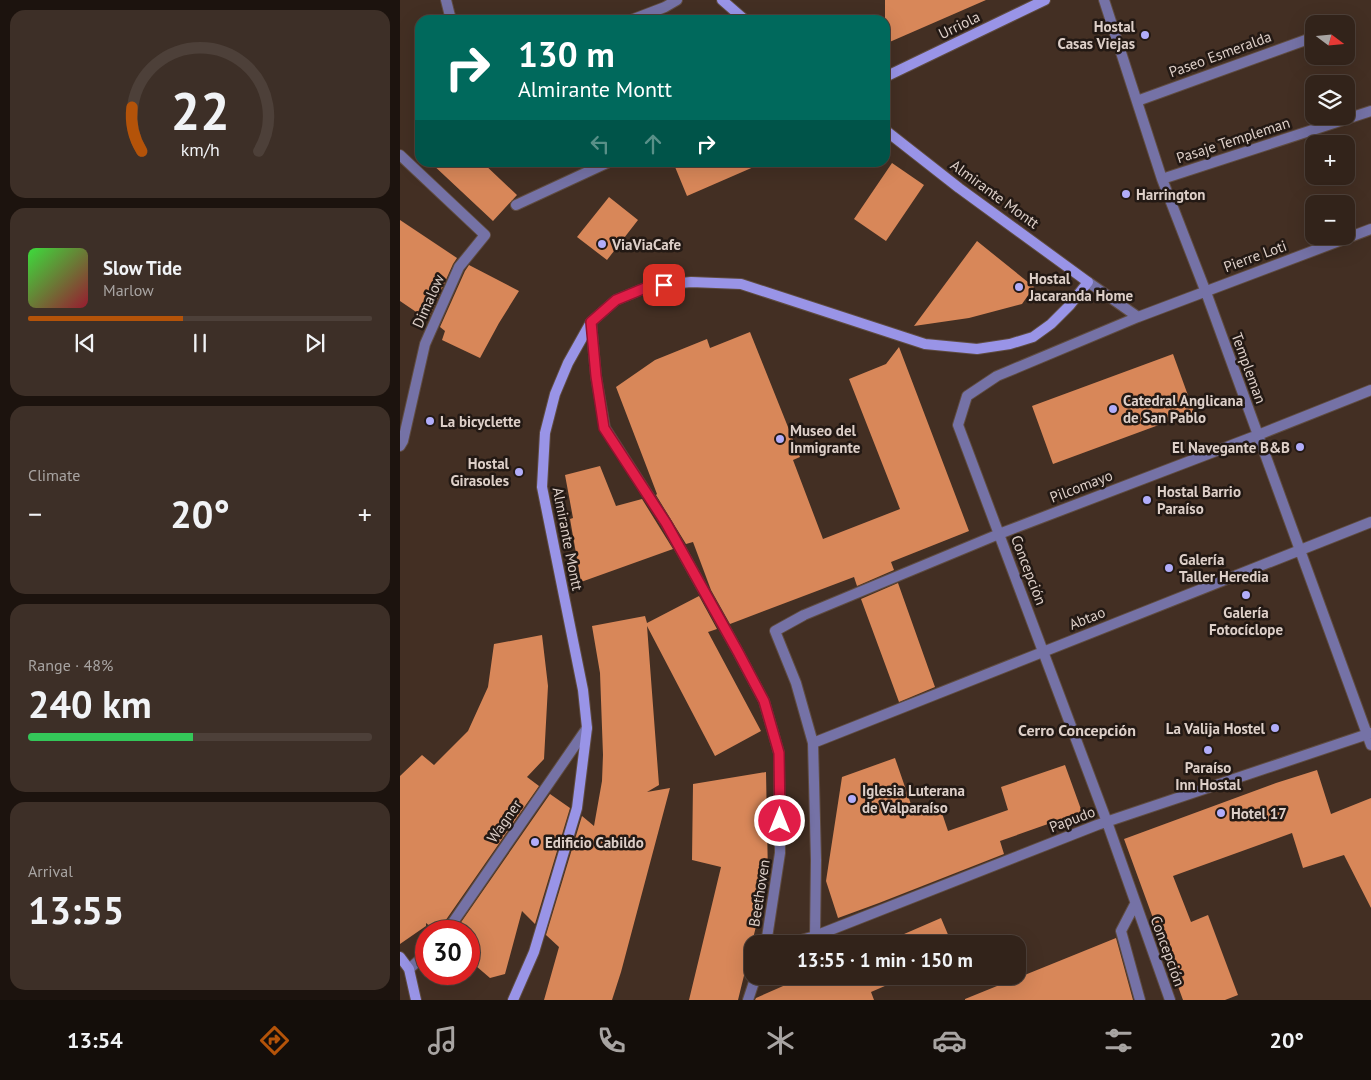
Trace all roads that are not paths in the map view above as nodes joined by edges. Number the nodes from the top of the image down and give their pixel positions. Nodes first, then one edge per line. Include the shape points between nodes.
1 (446, 0) edge
2 (677, 0) edge
3 (722, 0) edge
4 (1045, 0) edge
5 (1104, 0) edge
6 (450, 15) edge
7 (644, 15) edge
8 (739, 15) edge
9 (1305, 39) edge
10 (890, 75) edge
11 (1137, 101) junction
12 (1371, 110) edge
13 (890, 134) edge
14 (400, 155) edge
15 (598, 167) edge
16 (1162, 179) junction
17 (516, 205) dead end
18 (1371, 229) edge
19 (1088, 282) junction
20 (1205, 290) junction
21 (1138, 317) junction
22 (591, 322) junction
23 (1371, 390) edge
24 (1258, 435) junction
25 (400, 446) edge
26 (1371, 522) edge
27 (999, 534) junction
28 (1300, 550) junction
29 (1044, 652) junction
30 (586, 728) junction
31 (1369, 733) edge
32 (814, 743) junction
33 (1371, 745) edge
34 (1107, 822) junction
35 (1135, 904) junction
36 (455, 920) edge
37 (767, 935) edge
38 (815, 935) edge
39 (818, 935) edge
40 (400, 958) edge
41 (415, 964) edge
42 (409, 969) junction
43 (753, 985) edge
44 (416, 1000) edge
45 (513, 1000) edge
46 (748, 1000) edge
47 (1140, 1000) edge
48 (1170, 1000) edge

1 - 6 street
2 - 7 street
3 - 8 main road
4 - 10 main road, Urriola
5 - 11 street, Templeman
9 - 11 street, Paseo Esmeralda
11 - 16 street, Templeman
12 - 16 street, Pasaje Templeman
13 - 19 main road, Almirante Montt
14 - 25 street, Dimalow via 485,235 459,267 426,344
15 - 17 street
16 - 20 street, Templeman
18 - 20 street, Pierre Loti
19 - 21 street, Almirante Montt
19 - 22 main road, Almirante Montt via 1051,324 1033,336 1010,344 977,349 925,344 741,284 691,282 650,286 616,300
20 - 21 street, Concepción
20 - 24 street, Templeman
21 - 27 street, Concepción via 997,376 967,396 958,425
22 - 30 main road, Almirante Montt via 555,394 545,433 542,487 583,690
22 - 37 street, Beethoven via 604,428 666,523 738,652 764,701 779,753 780,853
23 - 24 street, Pilcomayo
24 - 27 street, Pilcomayo
24 - 28 street, Templeman
26 - 28 street, Abtao
27 - 29 street, Concepción
27 - 32 street, Pilcomayo via 804,615 775,631 796,683
28 - 29 street, Abtao
28 - 31 street, Templeman
29 - 32 street, Abtao
29 - 34 street, Concepción
30 - 36 street, Wagner
30 - 45 main road, Almirante Montt via 577,808 534,952
31 - 33 street, Templeman
31 - 34 street, Papudo
32 - 38 street
34 - 35 street, Concepción
34 - 39 street, Papudo
35 - 47 street via 1121,931
35 - 48 street, Concepción
40 - 42 main road
41 - 42 street
42 - 44 main road
43 - 46 street

